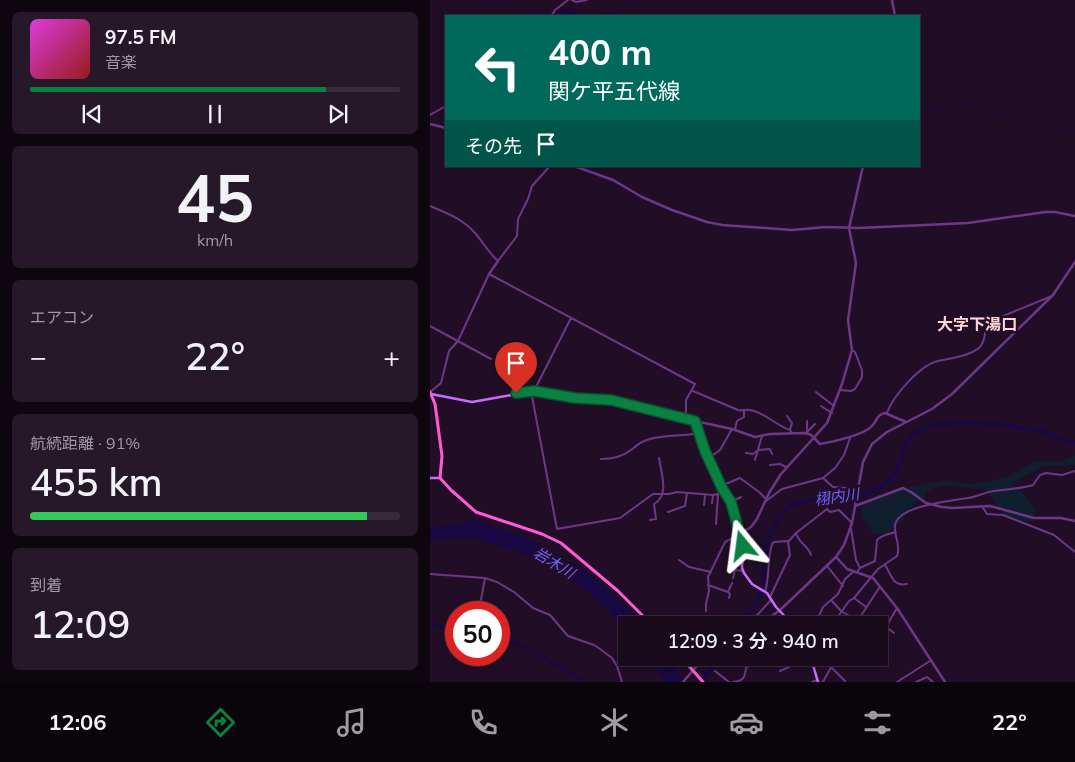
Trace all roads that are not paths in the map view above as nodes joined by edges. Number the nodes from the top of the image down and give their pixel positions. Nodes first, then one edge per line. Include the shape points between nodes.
1 (568, 0) edge
2 (572, 0) edge
3 (587, 0) edge
4 (892, 0) edge
5 (552, 15) edge
6 (895, 15) edge
7 (445, 107) edge
8 (430, 115) edge
9 (430, 124) edge
10 (445, 128) edge
11 (549, 167) edge
12 (577, 167) edge
13 (863, 167) edge
14 (430, 206) edge
15 (1075, 216) edge
16 (849, 228) junction
17 (498, 261) junction
18 (1075, 262) edge
19 (489, 274) junction
20 (1053, 295) junction
21 (571, 318) junction
22 (430, 326) edge
23 (458, 341) junction
24 (852, 350) junction
25 (491, 359) dead end
26 (692, 390) junction
27 (840, 390) junction
28 (533, 391) junction
29 (430, 392) edge
30 (816, 392) dead end
31 (821, 406) dead end
32 (834, 406) junction
33 (744, 411) junction
34 (832, 413) junction
35 (888, 413) junction
36 (787, 416) dead end
37 (686, 419) junction
38 (695, 421) junction
39 (807, 421) dead end
40 (907, 422) junction
41 (815, 424) dead end
42 (733, 429) junction
43 (807, 431) junction
44 (791, 432) junction
45 (699, 433) junction
46 (762, 436) junction
47 (850, 436) junction
48 (814, 437) junction
49 (758, 450) junction
50 (746, 453) dead end
51 (772, 454) dead end
52 (659, 458) dead end
53 (709, 458) junction
54 (601, 459) dead end
55 (755, 460) dead end
56 (770, 465) dead end
57 (786, 468) junction
58 (1075, 471) edge
59 (430, 478) edge
60 (440, 478) junction
61 (824, 478) junction
62 (722, 487) junction
63 (857, 492) junction
64 (687, 493) junction
65 (663, 494) junction
66 (718, 494) junction
67 (705, 495) junction
68 (712, 495) junction
69 (741, 497) dead end
70 (765, 500) junction
71 (731, 502) junction
72 (712, 503) dead end
73 (704, 505) dead end
74 (932, 505) junction
75 (855, 506) junction
76 (982, 506) junction
77 (668, 512) dead end
78 (650, 520) dead end
79 (1075, 521) edge
80 (852, 523) junction
81 (716, 524) dead end
82 (851, 529) junction
83 (896, 532) junction
84 (796, 533) junction
85 (740, 534) junction
86 (788, 541) junction
87 (1075, 552) edge
88 (812, 555) dead end
89 (836, 557) junction
90 (679, 560) dead end
91 (885, 565) junction
92 (827, 566) junction
93 (860, 568) junction
94 (743, 571) junction
95 (711, 572) junction
96 (855, 572) junction
97 (430, 574) edge
98 (872, 577) junction
99 (485, 578) junction
100 (733, 578) dead end
101 (732, 583) dead end
102 (907, 584) dead end
103 (708, 585) junction
104 (843, 586) junction
105 (880, 588) junction
106 (728, 592) junction
107 (765, 592) junction
108 (729, 598) dead end
109 (854, 598) junction
110 (771, 599) junction
111 (831, 600) junction
112 (480, 601) edge
113 (866, 607) junction
114 (897, 608) junction
115 (706, 611) dead end
116 (779, 611) junction
117 (841, 611) junction
118 (643, 616) edge
119 (756, 616) edge
120 (772, 616) edge
121 (784, 616) edge
122 (819, 616) edge
123 (838, 616) edge
124 (850, 616) edge
125 (860, 616) edge
126 (894, 633) dead end
127 (931, 660) junction
128 (688, 666) edge
129 (698, 666) edge
130 (749, 666) edge
131 (788, 666) edge
132 (813, 666) edge
133 (831, 667) joint
134 (780, 670) dead end
135 (715, 671) dead end
136 (692, 672) junction
137 (817, 681) edge
138 (845, 681) edge
139 (931, 681) edge
140 (622, 682) edge
141 (683, 682) edge
142 (703, 682) edge
143 (729, 682) edge
144 (733, 682) edge
145 (741, 682) edge
146 (812, 682) edge
147 (823, 682) edge
148 (897, 682) edge
149 (916, 682) edge
150 (945, 682) edge

1 - 5 street
2 - 3 street
4 - 6 street
7 - 8 street
9 - 10 street
11 - 17 street via 532,186 518,219 517,236
12 - 16 street via 606,177 658,204 707,222 792,230
13 - 16 street
14 - 17 street via 466,223
15 - 16 street via 1045,212 968,223
16 - 24 street via 856,262 848,320
17 - 19 street
18 - 20 street
19 - 21 street
19 - 23 street
20 - 35 street via 991,321 977,349 932,363 916,374 891,403
20 - 40 street via 948,397
21 - 26 street via 694,384
21 - 28 street
22 - 23 street
23 - 25 street
23 - 29 street via 449,352 441,382
24 - 27 street
24 - 27 street via 862,377 851,391
26 - 33 street
26 - 37 street via 686,400
27 - 32 street
28 - 29 main road via 472,402
28 - 37 main road via 619,401
28 - 65 street via 557,530 620,518 648,496
29 - 60 main road via 435,404 442,456
30 - 32 street
31 - 34 street
32 - 34 street
33 - 42 street via 744,416
33 - 44 street via 758,413
34 - 48 street via 824,428
35 - 40 street
35 - 47 street via 878,416 871,427
36 - 44 street via 792,423
37 - 38 main road
38 - 42 street
38 - 45 main road
39 - 43 street
40 - 63 street via 881,436 869,448
41 - 43 street
42 - 46 street via 755,437
42 - 53 street via 720,450
43 - 44 street
43 - 48 street
44 - 46 street
45 - 53 main road
45 - 54 street via 642,441 615,459
46 - 49 street
47 - 48 street via 820,444
47 - 61 street via 844,455
48 - 57 street
49 - 50 street via 754,454
49 - 51 street via 770,449
49 - 55 street
52 - 65 street
53 - 62 main road
56 - 57 street via 780,464
57 - 70 street
58 - 74 street via 1062,475 1046,473 1040,475 1033,485
59 - 60 main road
60 - 118 main road via 476,512 564,544
61 - 63 street via 830,485 847,488 848,493
61 - 70 street via 782,489
62 - 66 street
62 - 70 street via 740,478
62 - 71 main road
63 - 75 street
64 - 65 street
64 - 67 street
64 - 77 street via 685,506
65 - 78 street via 654,504 656,519
66 - 68 street
66 - 81 street
67 - 68 street
67 - 73 street
68 - 72 street
69 - 71 street
70 - 85 street via 754,523
71 - 85 main road
74 - 75 street via 903,488
74 - 76 street via 952,508
74 - 83 street via 907,511 896,520
75 - 80 street
76 - 79 street via 1034,518
76 - 87 street via 986,514 1003,515 1054,535
80 - 82 street
80 - 84 street via 839,510 830,512 826,509
82 - 89 street
82 - 93 street
83 - 91 street via 899,551
83 - 93 street via 877,540 875,562
84 - 86 street
84 - 88 street
85 - 94 main road
85 - 95 street via 725,542
86 - 107 street via 772,544
86 - 110 street via 790,555
89 - 92 street
89 - 96 street via 842,566
90 - 95 street via 688,567
91 - 98 street
91 - 102 street via 896,583 900,586
92 - 104 street
92 - 116 street
93 - 96 street
94 - 100 street via 735,570
94 - 107 main road via 750,582
95 - 103 street
96 - 98 street
96 - 104 street
97 - 99 street
98 - 105 street
98 - 109 street
99 - 112 street
99 - 140 street via 550,615 568,636 594,645 612,658
101 - 106 street
103 - 106 street
103 - 115 street
104 - 111 street
105 - 113 street
105 - 114 street
106 - 108 street
107 - 110 main road
109 - 113 street
109 - 117 street
110 - 116 main road
110 - 119 street
111 - 117 street
111 - 122 street
113 - 125 street
114 - 126 street via 886,626
114 - 127 street
116 - 120 street
116 - 121 main road
117 - 123 street
117 - 124 street
127 - 148 street
127 - 150 street
128 - 136 main road
129 - 136 street
130 - 145 street
131 - 134 street
132 - 137 main road
133 - 138 street
133 - 147 street
135 - 143 street
136 - 141 street
136 - 142 main road
137 - 146 street
139 - 149 street via 925,677
144 - 145 street

